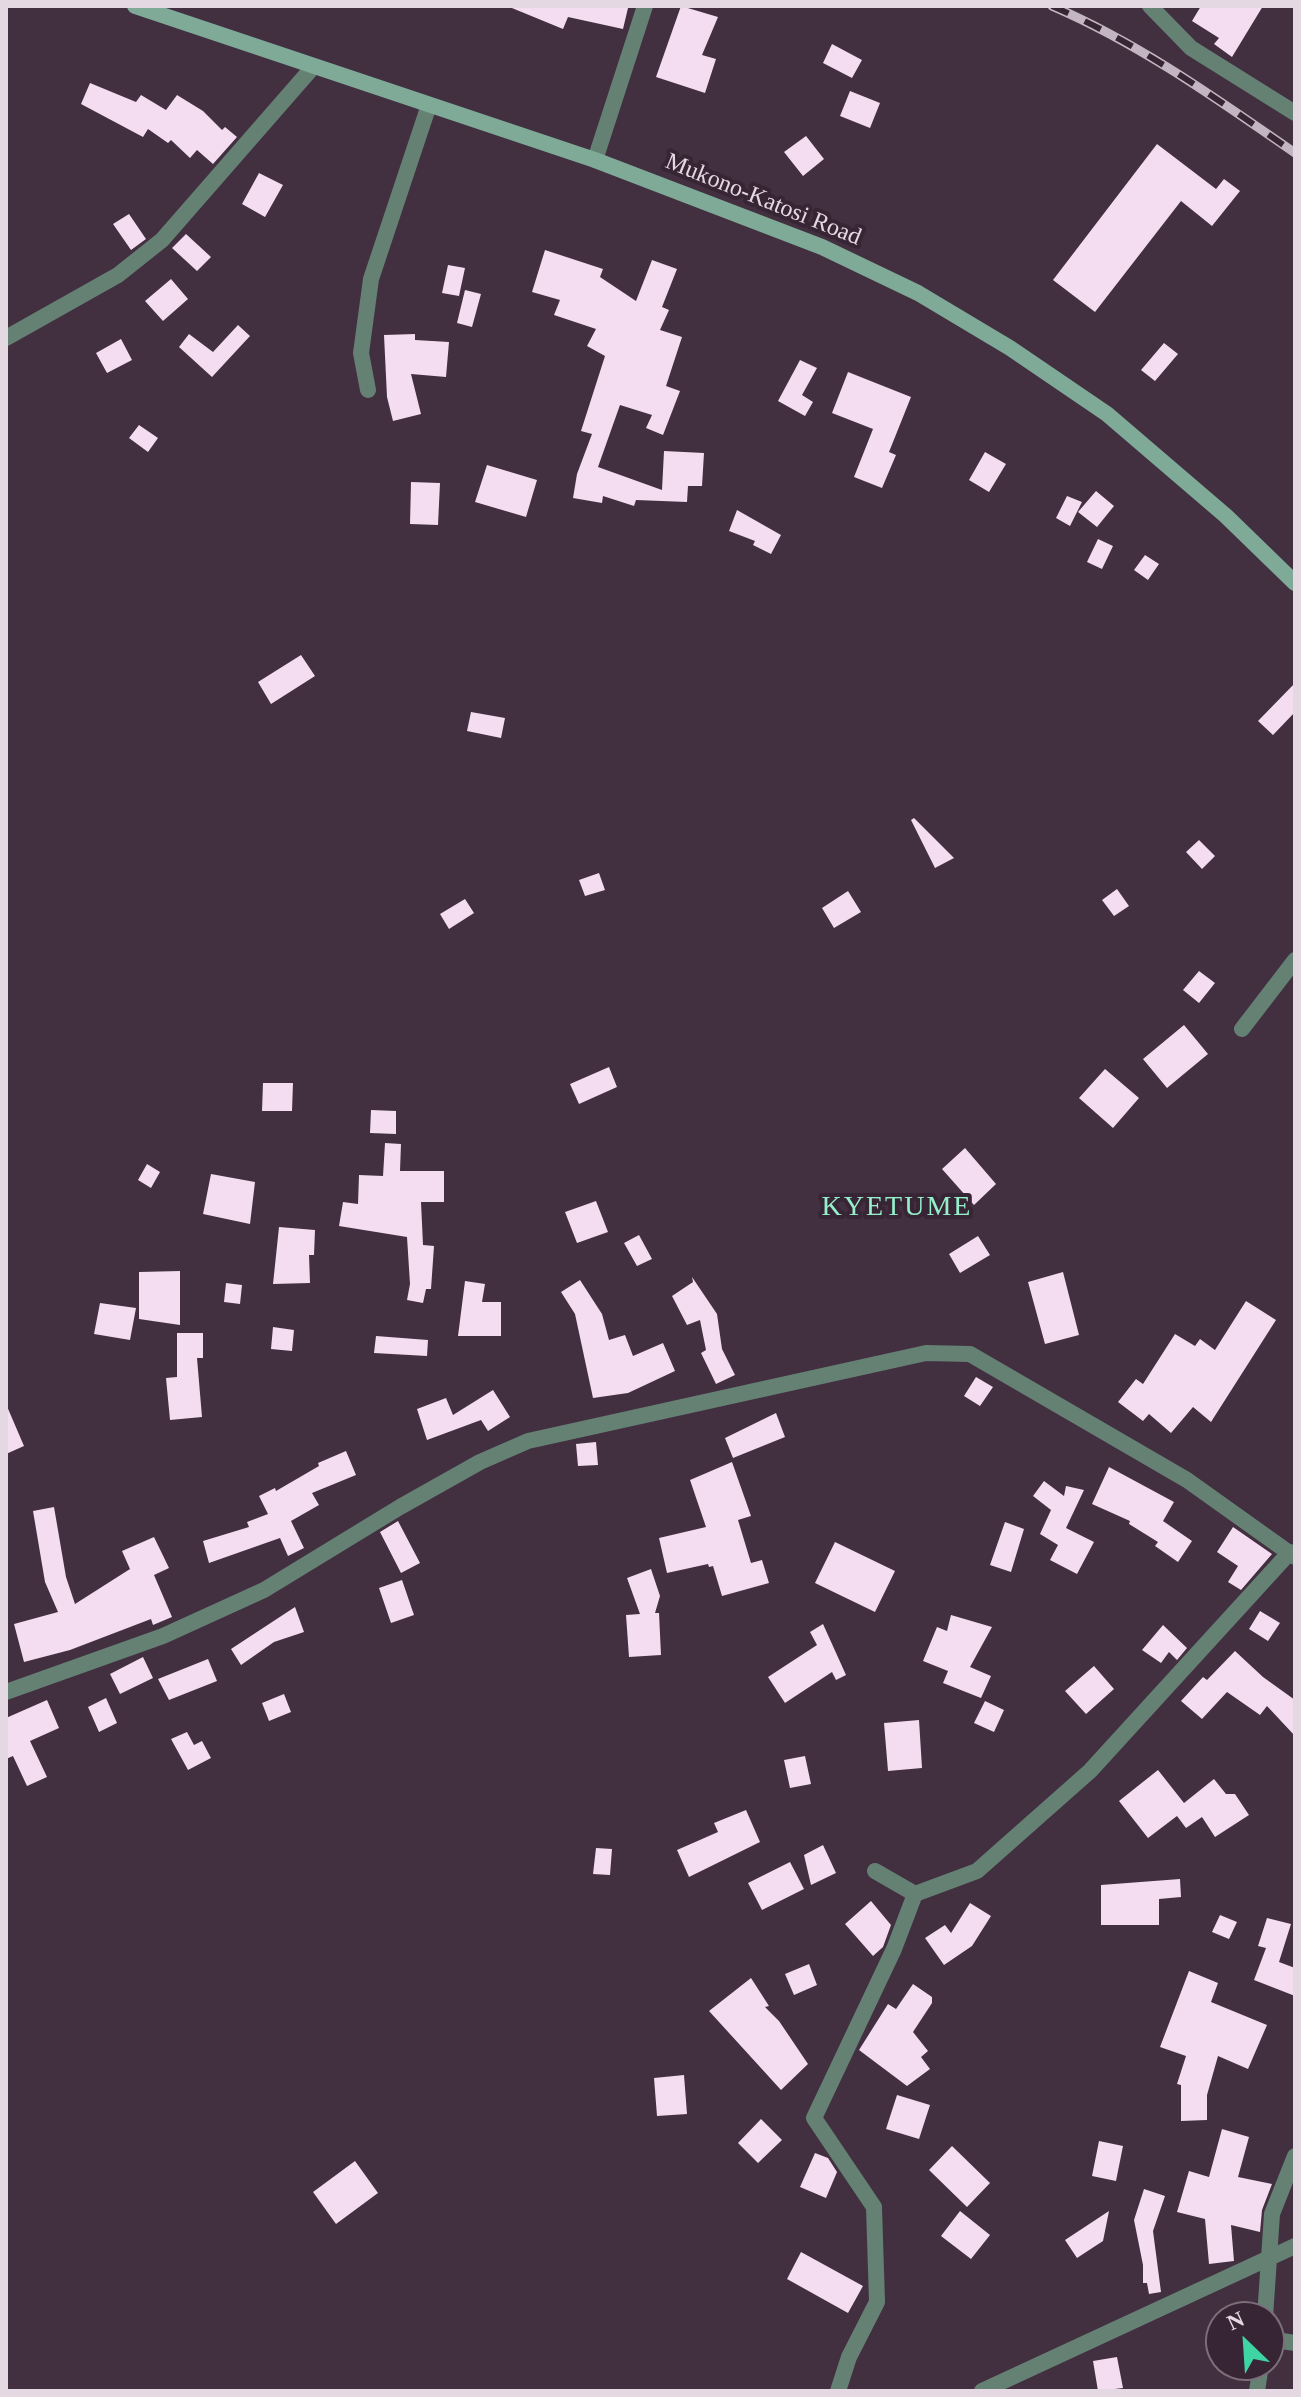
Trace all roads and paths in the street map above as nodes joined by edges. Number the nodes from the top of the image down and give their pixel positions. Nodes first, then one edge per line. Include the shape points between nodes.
1 (135, 6) edge
2 (645, 6) edge
3 (1150, 6) edge
4 (313, 67) junction
5 (429, 105) junction
6 (1295, 113) edge
7 (595, 160) junction
8 (6, 338) edge
9 (368, 390) dead end
10 (1295, 583) edge
11 (1295, 960) edge
12 (1242, 1029) dead end
13 (1292, 1554) edge
14 (6, 1692) edge
15 (875, 1871) dead end
16 (915, 1894) junction
17 (1295, 2156) edge
18 (1295, 2246) edge
19 (1267, 2259) junction
20 (1266, 2301) edge
21 (838, 2391) edge
22 (982, 2391) edge

1 - 4 main road, Mukono-Katosi Road
2 - 7 street
3 - 6 street via 1191,48
4 - 5 main road, Mukono-Katosi Road
4 - 8 street via 162,240 118,275
5 - 7 main road, Mukono-Katosi Road
5 - 9 street via 371,279 361,353
7 - 10 main road, Mukono-Katosi Road via 822,247 918,293 1010,348 1107,414
11 - 12 street
13 - 14 street via 1187,1480 970,1354 926,1353 528,1441 400,1507 264,1590 163,1636
13 - 16 street via 1090,1771 977,1871
15 - 16 street
16 - 21 street via 814,2118 874,2207 877,2302
17 - 19 street via 1272,2214
18 - 19 street
19 - 20 street
19 - 22 street

